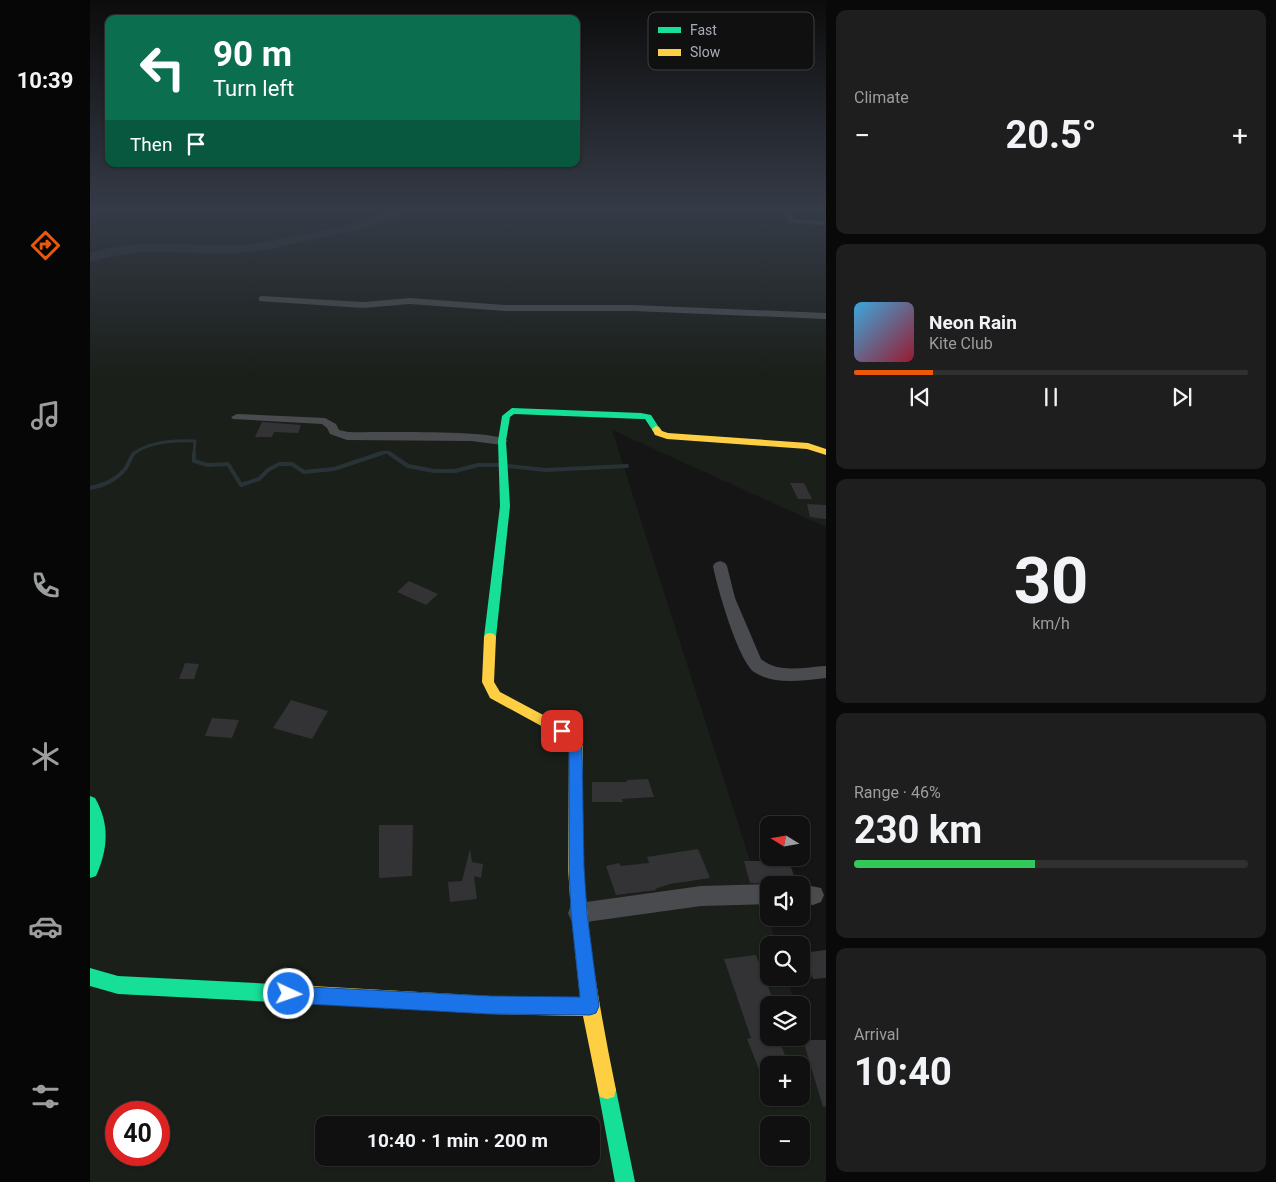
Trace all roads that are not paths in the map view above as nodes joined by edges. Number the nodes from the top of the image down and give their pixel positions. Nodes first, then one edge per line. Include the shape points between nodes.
1 (262, 299) dead end
2 (826, 316) edge
3 (237, 417) dead end
4 (502, 441) junction
5 (826, 452) edge
6 (720, 566) dead end
7 (826, 672) edge
8 (90, 802) edge
9 (90, 871) edge
10 (760, 894) edge
11 (579, 913) junction
12 (90, 977) edge
13 (590, 1006) junction
14 (624, 1182) edge

1 - 2 street via 363,305 410,301 505,308 633,308
3 - 4 street via 325,422 332,426 334,432 347,436 465,436
4 - 5 street via 506,416 512,411 519,411 641,416 648,417 658,433 667,436 808,446
4 - 11 street via 505,506 488,682 495,695 572,737 576,747
6 - 7 street via 727,598 759,669 774,674
8 - 9 street via 99,815 100,829
10 - 11 street via 701,896
11 - 13 street
12 - 13 street via 128,986 490,1005
13 - 14 street

